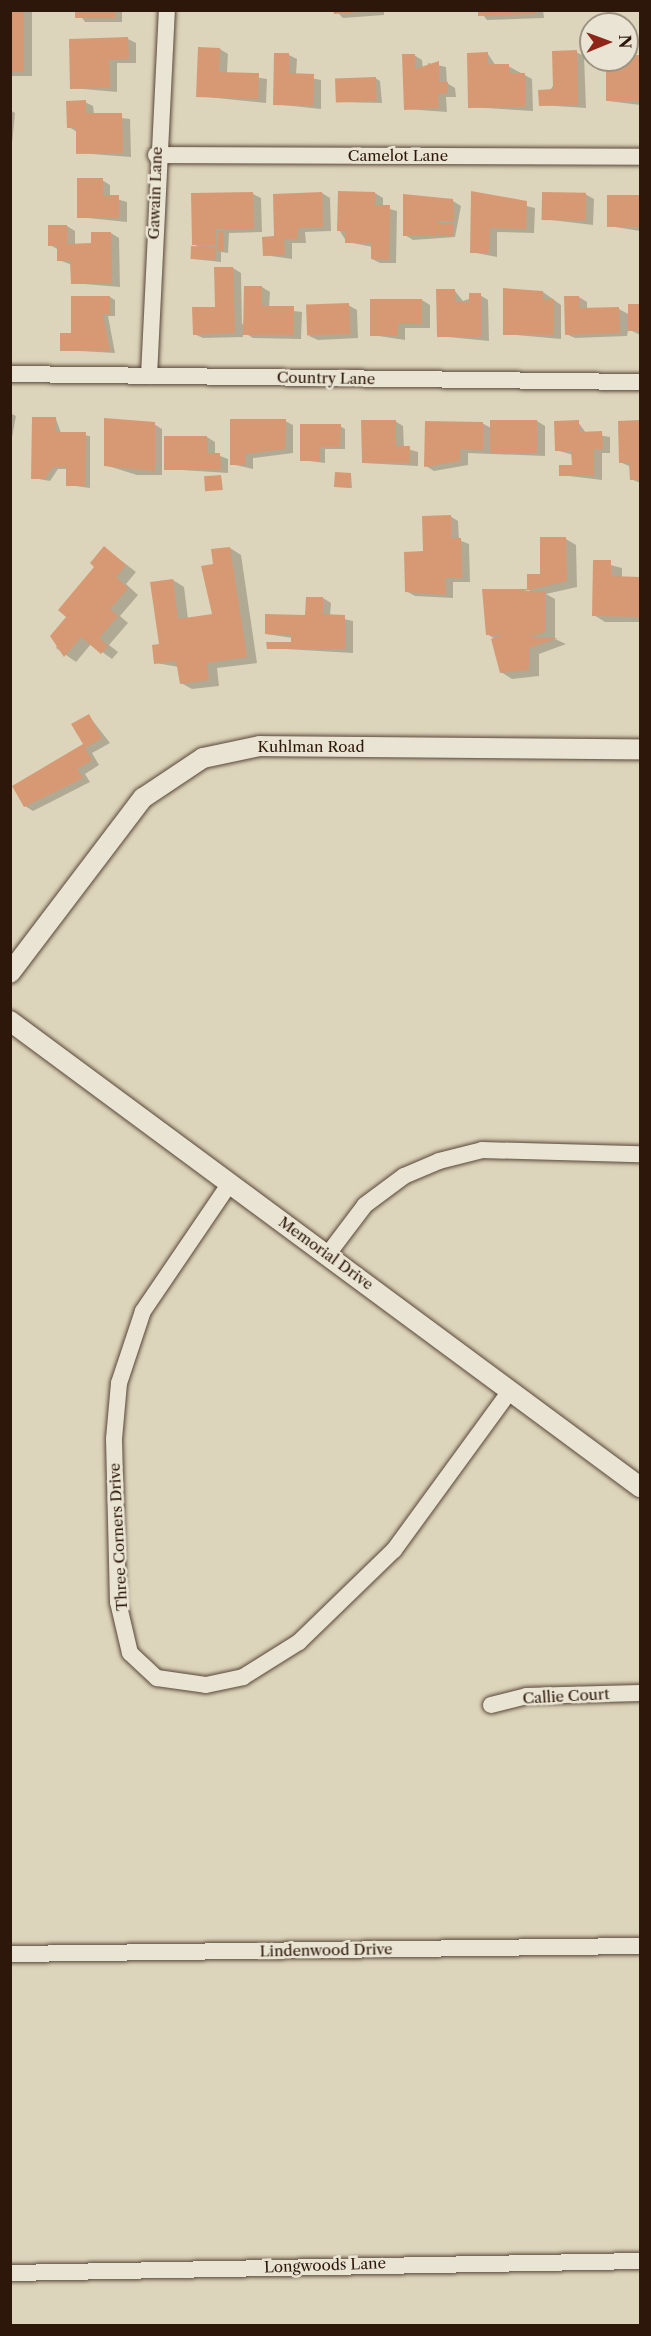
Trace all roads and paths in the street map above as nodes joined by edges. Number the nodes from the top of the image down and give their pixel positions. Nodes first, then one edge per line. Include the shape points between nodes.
1 (167, 10) edge
2 (156, 155) junction
3 (640, 157) edge
4 (10, 374) edge
5 (149, 376) junction
6 (640, 382) edge
7 (640, 749) edge
8 (10, 973) edge
9 (10, 1021) edge
10 (640, 1154) edge
11 (230, 1183) junction
12 (328, 1254) junction
13 (510, 1391) junction
14 (640, 1487) edge
15 (640, 1693) edge
16 (491, 1705) dead end
17 (640, 1946) edge
18 (10, 1954) edge
19 (640, 2261) edge
20 (10, 2273) edge

1 - 2 street, Gawain Lane
2 - 3 street, Camelot Lane
2 - 5 street, Gawain Lane
4 - 5 street, Country Lane
5 - 6 street, Country Lane
7 - 8 street, Kuhlman Road via 260,746 203,758 143,798
9 - 11 street, Memorial Drive
10 - 12 street via 482,1150 439,1161 404,1176 365,1205
11 - 12 street, Memorial Drive
11 - 13 street, Three Corners Drive via 143,1311 119,1383 114,1439 118,1602 130,1653 157,1678 206,1685 243,1677 299,1642 394,1550
12 - 13 street, Memorial Drive
13 - 14 street, Memorial Drive
15 - 16 street, Callie Court via 526,1696
17 - 18 street, Lindenwood Drive
19 - 20 street, Longwoods Lane

